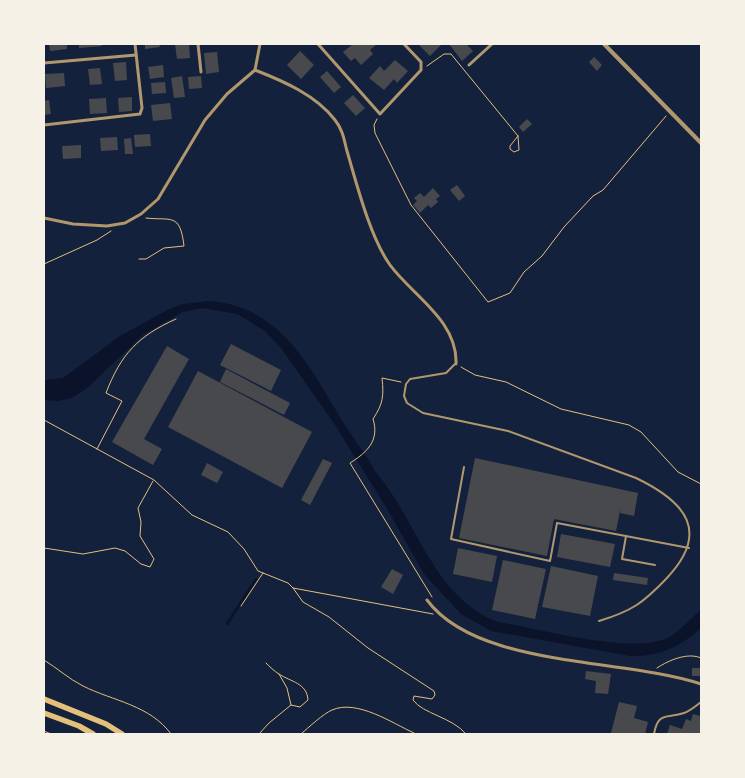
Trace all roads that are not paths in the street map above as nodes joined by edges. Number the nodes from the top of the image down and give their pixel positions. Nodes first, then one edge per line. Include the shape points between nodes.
1 (135, 44) edge
2 (198, 44) edge
3 (260, 44) edge
4 (318, 44) edge
5 (404, 44) edge
6 (492, 44) edge
7 (604, 44) edge
8 (136, 55) junction
9 (44, 63) edge
10 (469, 65) dead end
11 (255, 70) junction
12 (201, 72) dead end
13 (44, 125) edge
14 (701, 143) edge
15 (44, 218) edge
16 (457, 364) joint
17 (464, 467) dead end
18 (626, 536) junction
19 (689, 548) junction
20 (655, 565) dead end
21 (427, 600) dead end
22 (599, 621) dead end
23 (701, 684) edge
24 (44, 699) edge
25 (701, 702) edge
26 (44, 713) edge
27 (93, 734) edge
28 (122, 734) edge
29 (654, 734) edge

1 - 8 street
2 - 12 street
3 - 11 street
4 - 5 street via 380,114 421,70 421,62
6 - 10 street
7 - 14 street
8 - 9 street
8 - 13 street via 140,114
11 - 15 street via 227,94 205,120 158,199 138,215 119,224 73,224
11 - 16 street via 280,79 303,93 335,120 344,134 378,244 390,265 435,312 448,332 456,351
16 - 19 lane via 446,373 416,377 406,384 404,396 407,403 422,413 508,431 652,486 676,503 686,518
17 - 18 lane via 451,539 550,561 557,523
18 - 19 lane
18 - 20 lane via 622,559
19 - 22 lane via 680,564 646,600 628,612
21 - 23 street via 439,615 482,640 502,647 652,671
24 - 28 highway via 106,724
25 - 29 lane via 684,713 662,717
26 - 27 highway

